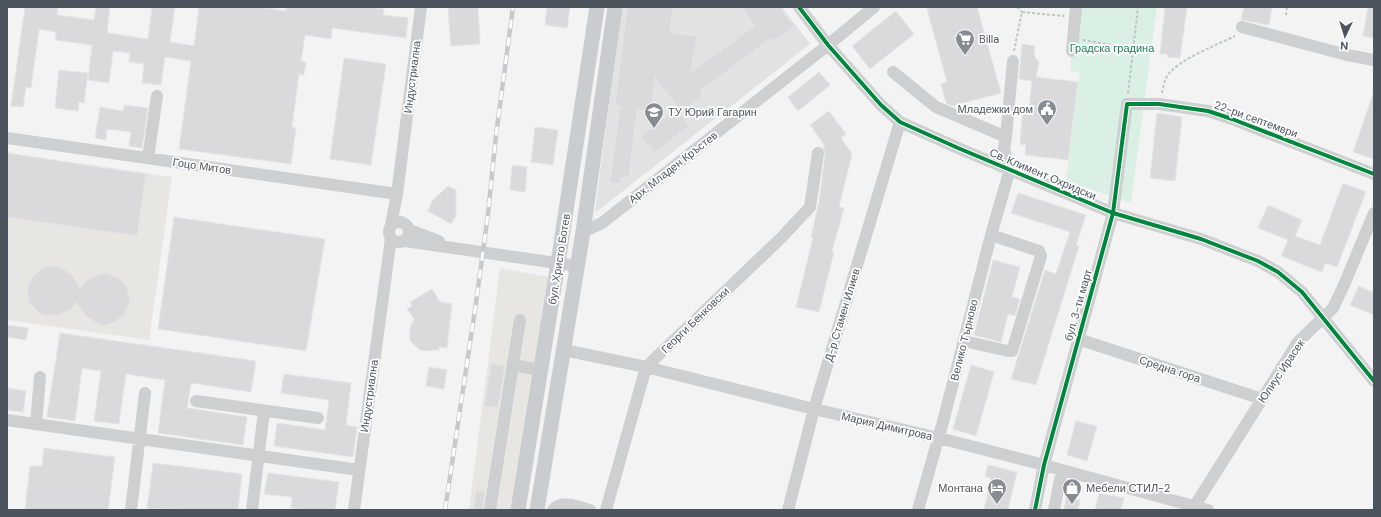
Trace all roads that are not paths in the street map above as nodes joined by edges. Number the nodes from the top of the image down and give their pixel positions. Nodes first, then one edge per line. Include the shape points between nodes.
1 (421, 7) edge
2 (597, 7) edge
3 (615, 7) edge
4 (799, 7) edge
5 (874, 7) edge
6 (1075, 12) edge
7 (1247, 28) road end
8 (828, 45) junction
9 (1072, 45) road end
10 (1374, 60) edge
11 (1013, 61) road end
12 (893, 72) dead end
13 (157, 96) dead end
14 (1127, 104) joint
15 (900, 122) junction
16 (7, 138) edge
17 (1006, 138) junction
18 (818, 153) dead end
19 (148, 158) junction
20 (1010, 169) junction
21 (1374, 174) edge
22 (397, 194) junction
23 (1113, 213) junction
24 (1374, 213) edge
25 (583, 232) junction
26 (403, 235) junction
27 (991, 235) junction
28 (558, 263) junction
29 (578, 266) junction
30 (1324, 318) junction
31 (520, 320) dead end
32 (1078, 339) junction
33 (964, 341) junction
34 (564, 350) junction
35 (513, 365) junction
36 (646, 367) junction
37 (541, 370) junction
38 (40, 377) dead end
39 (1374, 381) edge
40 (145, 393) dead end
41 (1262, 399) junction
42 (196, 401) dead end
43 (814, 409) junction
44 (264, 411) junction
45 (318, 418) dead end
46 (7, 420) edge
47 (36, 424) junction
48 (939, 438) junction
49 (138, 439) junction
50 (259, 455) junction
51 (1044, 465) junction
52 (359, 470) junction
53 (1062, 470) junction
54 (1194, 507) junction
55 (555, 508) edge
56 (131, 510) edge
57 (252, 510) edge
58 (354, 510) edge
59 (490, 510) edge
60 (518, 510) edge
61 (538, 510) edge
62 (590, 510) edge
63 (606, 510) edge
64 (788, 510) edge
65 (918, 510) edge
66 (1035, 510) edge
67 (1054, 510) edge
68 (1208, 510) edge

1 - 22 street, Индустриална
2 - 28 main road, бул. Христо Ботев
3 - 25 main road, бул. Христо Ботев
4 - 8 street, Св. Климент Охридски
5 - 8 street, Арх. Младен Кръстев
6 - 9 street
7 - 10 street
8 - 15 street, Св. Климент Охридски via 881,105
8 - 25 street, Арх. Младен Кръстев via 602,223
11 - 17 street
12 - 17 street via 936,107
13 - 19 street
14 - 21 street, 22-ри септември via 1159,104 1208,111
14 - 23 street, бул. 3-ти март
15 - 20 street, Св. Климент Охридски
15 - 43 street, Д-р Стамен Илиев
16 - 19 street, Гоцо Митов
17 - 20 street via 1004,148
18 - 36 street, Георги Бенковски via 810,207
19 - 22 street, Гоцо Митов
20 - 23 street, Св. Климент Охридски
20 - 27 street, Велико Търново
22 - 26 street, Индустриална
22 - 26 street, Индустриална via 389,231
23 - 30 street, Св. Климент Охридски via 1201,239 1258,261 1278,272 1302,292
23 - 32 street, бул. 3-ти март
24 - 30 street, Юлиус Ирасек via 1344,285 1333,308
25 - 29 main road, бул. Христо Ботев
26 - 28 street via 461,249
26 - 52 street, Индустриална via 384,282
27 - 33 street, Велико Търново
27 - 33 street via 1038,251 1041,256 1012,351
28 - 29 street
28 - 37 main road, бул. Христо Ботев
29 - 34 main road, бул. Христо Ботев
30 - 39 street, Св. Климент Охридски
30 - 41 street, Юлиус Ирасек via 1298,342
31 - 35 street
32 - 41 street, Средна гора
32 - 51 street, бул. 3-ти март
33 - 48 street, Велико Търново
34 - 36 street, Мария Димитрова
34 - 61 main road, бул. Христо Ботев
35 - 37 street
35 - 59 street
36 - 43 street, Мария Димитрова
36 - 63 street
37 - 60 main road, бул. Христо Ботев
38 - 47 street
40 - 49 street
41 - 54 street, Юлиус Ирасек
42 - 44 street
43 - 48 street, Мария Димитрова
43 - 64 street, Д-р Стамен Илиев
44 - 45 street
44 - 50 street
46 - 47 street
47 - 49 street
48 - 51 street, Мария Димитрова
48 - 65 street, Велико Търново
49 - 50 street
49 - 56 street
50 - 52 street
50 - 57 street
51 - 53 street, Мария Димитрова
51 - 66 street, бул. 3-ти март
52 - 58 street, Индустриална
53 - 54 street, Мария Димитрова
53 - 67 street
54 - 68 street, Мария Димитрова
55 - 62 street via 565,504

